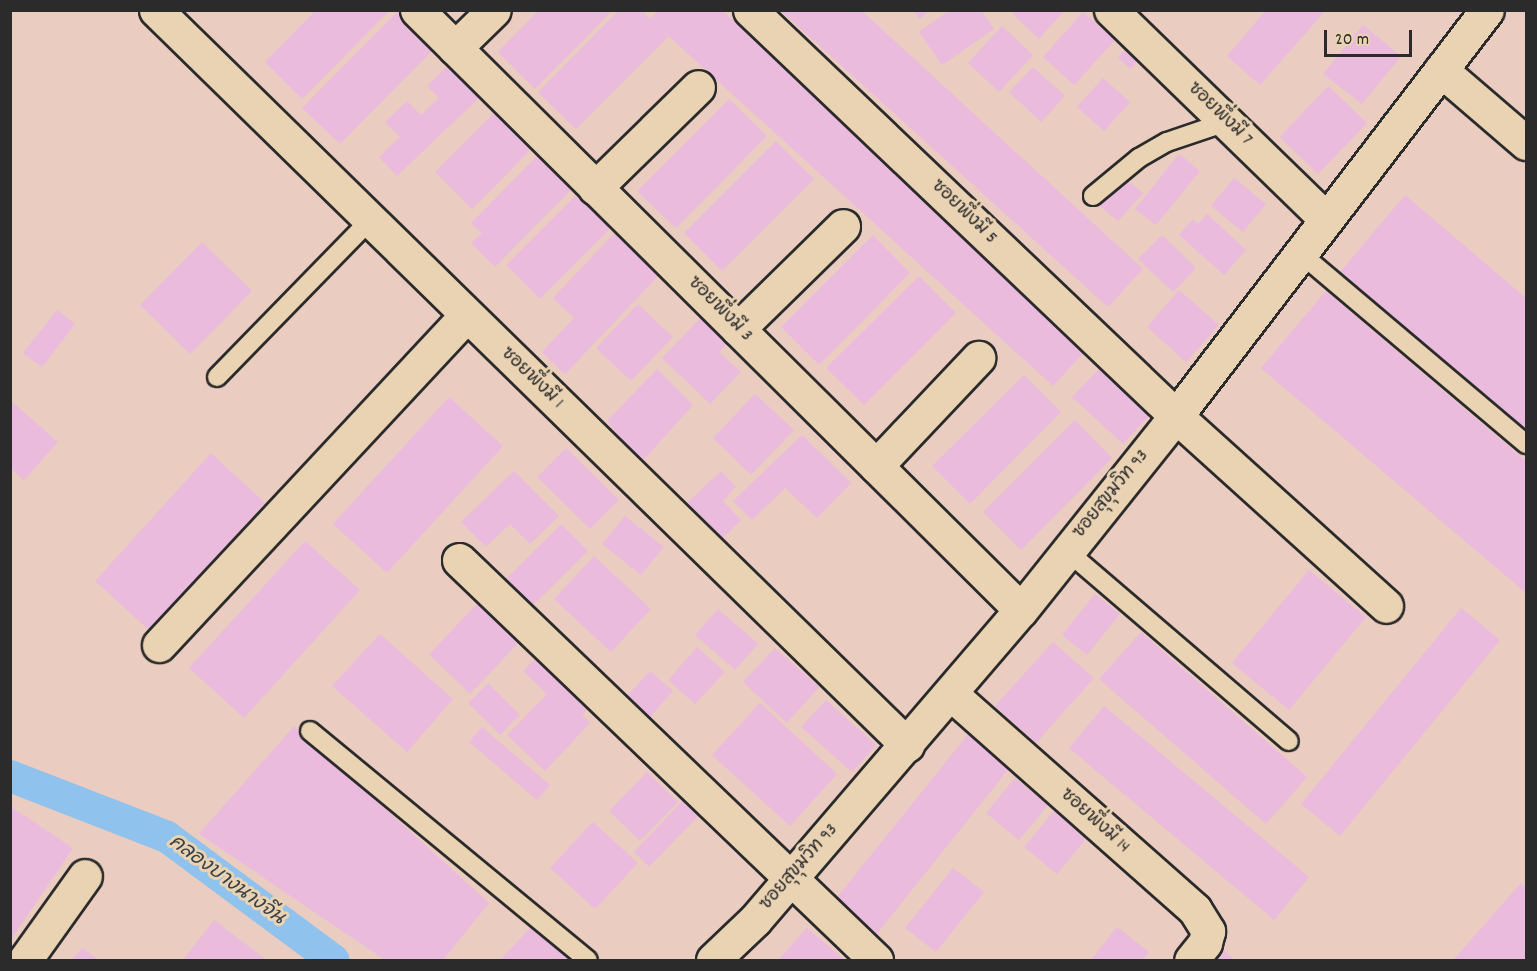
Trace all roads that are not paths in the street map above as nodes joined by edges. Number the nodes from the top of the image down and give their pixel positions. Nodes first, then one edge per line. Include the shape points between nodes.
1 (156, 10) edge
2 (417, 10) edge
3 (494, 10) edge
4 (750, 10) edge
5 (1111, 10) edge
6 (1487, 10) edge
7 (455, 48) junction
8 (1441, 70) junction
9 (698, 87) dead end
10 (1226, 122) junction
11 (1527, 143) edge
12 (595, 188) junction
13 (1093, 196) dead end
14 (1326, 219) junction
15 (370, 220) junction
16 (843, 226) dead end
17 (1300, 253) junction
18 (466, 316) junction
19 (738, 329) junction
20 (978, 358) dead end
21 (217, 377) dead end
22 (1176, 416) junction
23 (1527, 444) edge
24 (876, 466) junction
25 (1067, 551) junction
26 (459, 560) dead end
27 (1386, 606) dead end
28 (1021, 609) junction
29 (159, 645) dead end
30 (950, 693) junction
31 (310, 731) dead end
32 (1289, 741) dead end
33 (906, 745) junction
34 (85, 876) dead end
35 (791, 878) junction
36 (25, 960) edge
37 (588, 960) edge
38 (714, 960) edge
39 (876, 960) edge
40 (1191, 960) edge

1 - 15 street, ซอยพึ่งมี 1
2 - 7 street, ซอยพึ่งมี 3
3 - 7 street
4 - 22 street, ซอยพึ่งมี 5
5 - 10 street, ซอยพึ่งมี 7
6 - 8 street, ซอยสุขุมวิท 93
7 - 12 street, ซอยพึ่งมี 3
8 - 11 street
8 - 14 street, ซอยสุขุมวิท 93
9 - 12 street
10 - 13 lane via 1167,142 1139,158
10 - 14 street, ซอยพึ่งมี 7
12 - 19 street, ซอยพึ่งมี 3
14 - 17 street, ซอยสุขุมวิท 93
15 - 18 street, ซอยพึ่งมี 1
15 - 21 lane
16 - 19 street
17 - 22 street, ซอยสุขุมวิท 93
17 - 23 lane
18 - 29 street
18 - 33 street, ซอยพึ่งมี 1
19 - 24 street, ซอยพึ่งมี 3
20 - 24 street
22 - 25 street, ซอยสุขุมวิท 93
22 - 27 street, ซอยพึ่งมี 5
24 - 28 street, ซอยพึ่งมี 3
25 - 28 street, ซอยสุขุมวิท 93
25 - 32 lane
26 - 35 street
28 - 30 street, ซอยสุขุมวิท 93
30 - 33 street, ซอยสุขุมวิท 93
30 - 40 street, ซอยพึ่งมี 14 via 1195,910 1208,931 1205,943
31 - 37 lane
33 - 35 street, ซอยสุขุมวิท 93
34 - 36 street
35 - 38 street, ซอยสุขุมวิท 93
35 - 39 street

